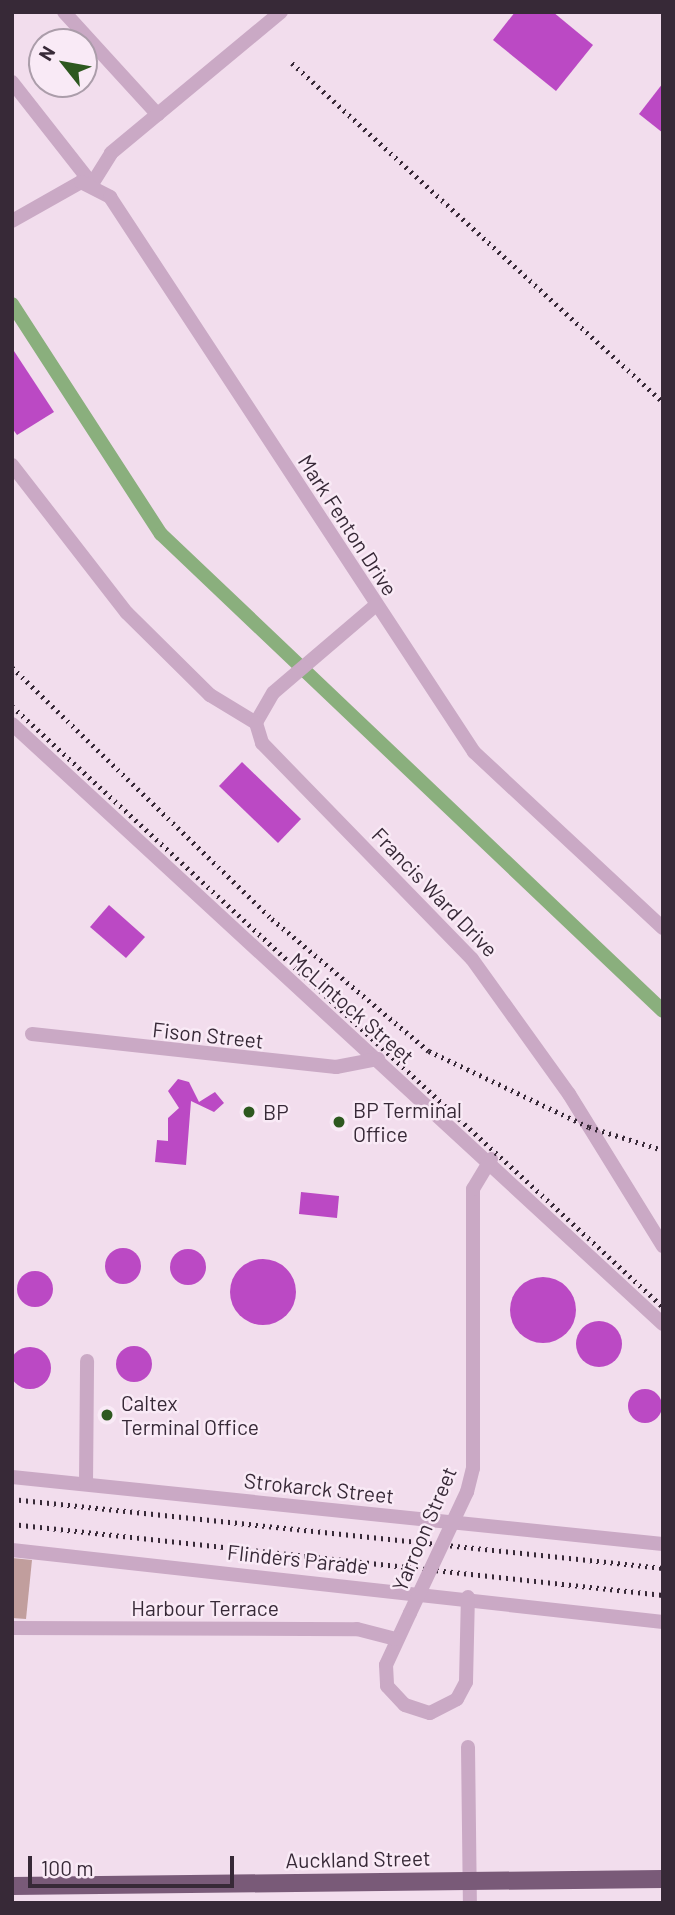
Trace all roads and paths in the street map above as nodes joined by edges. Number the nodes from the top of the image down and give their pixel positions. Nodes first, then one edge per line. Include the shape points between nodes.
1 (64, 12) edge
2 (281, 12) edge
3 (12, 82) edge
4 (158, 115) junction
5 (92, 184) junction
6 (12, 221) edge
7 (12, 465) edge
8 (376, 605) junction
9 (256, 723) junction
10 (12, 724) edge
11 (663, 928) edge
12 (32, 1034) dead end
13 (378, 1059) junction
14 (491, 1159) junction
15 (663, 1246) edge
16 (663, 1324) edge
17 (87, 1361) dead end
18 (12, 1476) edge
19 (86, 1484) junction
20 (663, 1544) edge
21 (12, 1550) edge
22 (468, 1597) junction
23 (663, 1622) edge
24 (12, 1628) edge
25 (396, 1639) junction
26 (468, 1747) dead end
27 (663, 1879) edge
28 (470, 1880) junction
29 (12, 1886) edge
30 (470, 1903) edge

1 - 4 street
2 - 4 street
3 - 5 street, Mark Fenton Drive
4 - 5 street via 111,153
5 - 6 street via 70,186
5 - 8 street, Mark Fenton Drive via 116,204
7 - 9 street via 127,613 210,695
8 - 9 street via 289,678
8 - 11 street, Mark Fenton Drive via 474,752
9 - 15 street, Francis Ward Drive via 271,757 430,912 510,1007
10 - 13 street, McLintock Street
12 - 13 street, Fison Street via 336,1068
13 - 14 street, McLintock Street
14 - 16 street, McLintock Street
14 - 25 street, Yarroon Street, bridge via 472,1189 473,1468 467,1492
17 - 19 street
18 - 19 street, Strokarck Street
19 - 20 street, Strokarck Street
21 - 22 street, Flinders Parade
22 - 23 street, Flinders Parade
22 - 25 street, Yarroon Street via 466,1682 457,1699 430,1713 405,1705 387,1686 386,1665
24 - 25 street, Harbour Terrace via 357,1629
26 - 28 street
27 - 28 main road, Auckland Street
28 - 29 main road, Auckland Street
28 - 30 street

